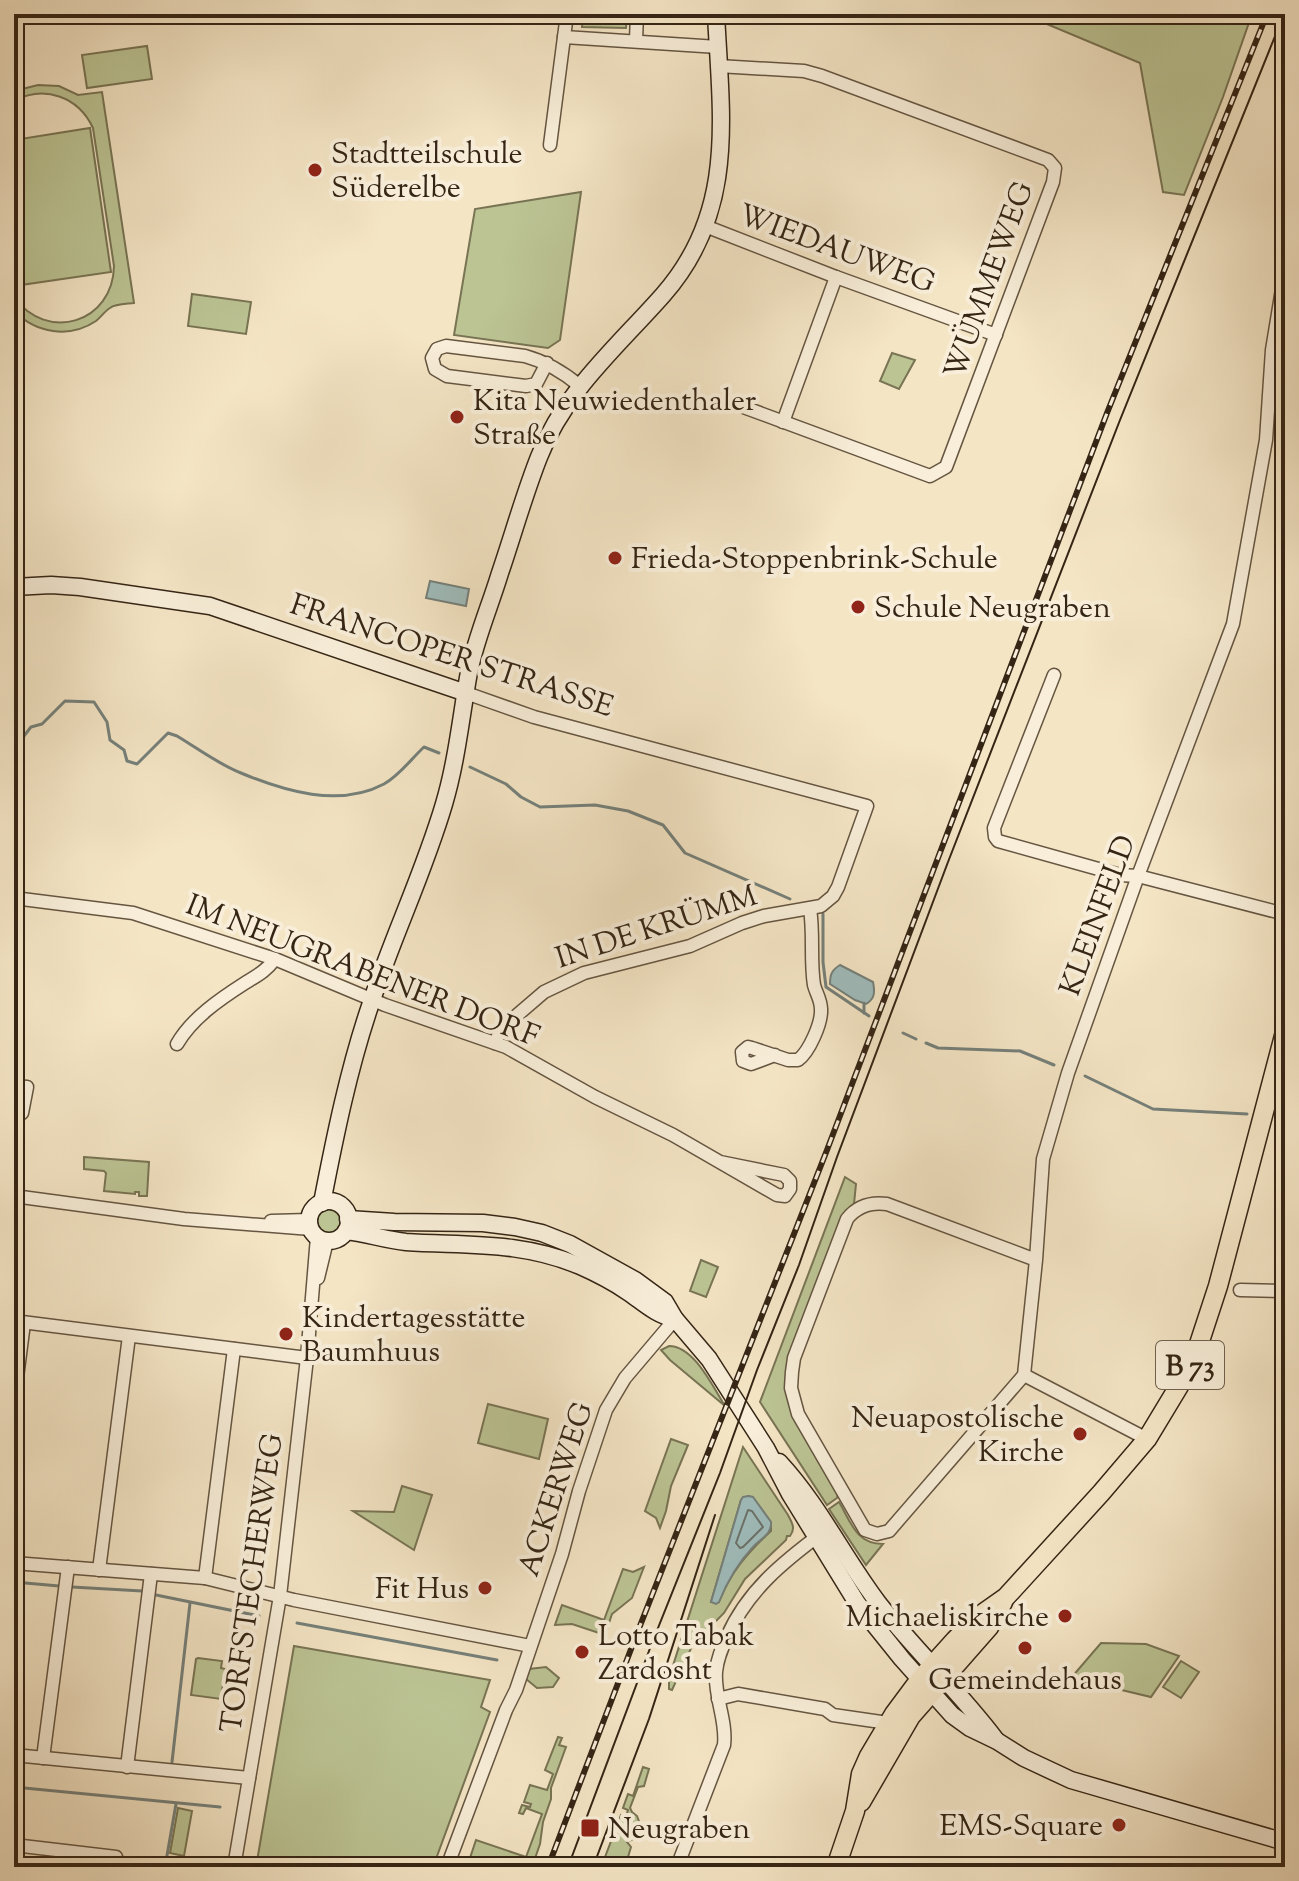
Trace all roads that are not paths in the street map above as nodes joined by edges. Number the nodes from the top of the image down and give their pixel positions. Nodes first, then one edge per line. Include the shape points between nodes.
1 (567, 14) edge
2 (637, 14) edge
3 (716, 14) edge
4 (564, 37) junction
5 (636, 40) junction
6 (718, 47) junction
7 (718, 66) junction
8 (550, 145) dead end
9 (705, 226) junction
10 (1285, 271) edge
11 (836, 277) junction
12 (996, 335) junction
13 (547, 363) junction
14 (580, 386) junction
15 (715, 403) dead end
16 (783, 422) junction
17 (14, 587) edge
18 (1054, 675) dead end
19 (466, 693) junction
20 (1138, 876) junction
21 (14, 898) edge
22 (810, 909) junction
23 (1285, 914) edge
24 (275, 959) junction
25 (372, 999) junction
26 (1285, 1032) edge
27 (495, 1043) junction
28 (177, 1044) dead end
29 (775, 1055) dead end
30 (14, 1086) edge
31 (14, 1111) edge
32 (720, 1162) junction
33 (14, 1196) edge
34 (327, 1202) junction
35 (347, 1225) junction
36 (316, 1232) junction
37 (1036, 1260) junction
38 (1240, 1290) dead end
39 (1285, 1291) edge
40 (675, 1319) junction
41 (19, 1322) edge
42 (129, 1336) junction
43 (234, 1349) junction
44 (307, 1358) junction
45 (1024, 1375) junction
46 (14, 1401) edge
47 (1147, 1439) junction
48 (822, 1532) junction
49 (14, 1563) edge
50 (68, 1567) junction
51 (99, 1570) junction
52 (151, 1574) junction
53 (205, 1578) junction
54 (280, 1596) junction
55 (530, 1646) junction
56 (931, 1679) junction
57 (718, 1699) junction
58 (888, 1723) junction
59 (14, 1755) edge
60 (43, 1758) junction
61 (127, 1767) junction
62 (249, 1778) junction
63 (855, 1811) junction
64 (1285, 1842) edge
65 (14, 1845) edge
66 (115, 1867) edge
67 (234, 1867) edge
68 (447, 1867) edge
69 (677, 1867) edge
70 (836, 1867) edge

1 - 4 street
2 - 5 street
3 - 6 main road
4 - 5 street
4 - 8 street
5 - 6 street
6 - 7 main road
7 - 9 main road via 721,154
7 - 12 street, WÜMMEWEG via 804,71 1048,160 1055,168 1053,182
9 - 11 street, WIEDAUWEG
9 - 14 main road via 675,280
10 - 20 street, KLEINFELD via 1272,350 1266,440 1233,624
11 - 12 street, WIEDAUWEG
11 - 16 street
12 - 16 street, WÜMMEWEG via 946,467 930,476
13 - 13 street via 446,346 432,358 442,375 526,386 536,384
13 - 14 street
14 - 19 main road via 539,456
15 - 16 street, WÜMMEWEG via 738,405
17 - 19 main road, FRANCOPER STRASSE via 80,587 210,606
18 - 20 street via 995,833 1000,843
19 - 22 street, FRANCOPER STRASSE via 534,717 867,806 836,892
19 - 25 main road via 444,804
20 - 23 street
20 - 37 street, KLEINFELD via 1043,1159
21 - 24 street, IM NEUGRABENER DORF via 133,913
22 - 27 street, IN DE KRÜMM via 754,919 690,946 584,973 544,992 501,1029
22 - 29 street via 820,1017 802,1057 788,1060
24 - 25 street, IM NEUGRABENER DORF
24 - 28 street via 266,972 193,1022
25 - 27 street, IM NEUGRABENER DORF
25 - 34 main road via 340,1120
26 - 47 main road, B 73 via 1204,1332
27 - 32 street, IM NEUGRABENER DORF
30 - 31 street via 27,1087 22,1113
32 - 32 street, IM NEUGRABENER DORF via 777,1195 785,1196 790,1189 784,1175
33 - 36 street
34 - 35 main road via 343,1208
34 - 36 main road via 313,1209
35 - 36 main road via 337,1239
35 - 40 main road via 397,1241 501,1245 545,1255 580,1266 657,1314
36 - 44 street, TORFSTECHERWEG
37 - 45 street, KLEINFELD
37 - 45 street via 887,1204 865,1205 847,1219 794,1358 791,1388 798,1414 861,1525 883,1534
38 - 39 street
40 - 48 main road via 709,1359 766,1448 803,1489
40 - 55 street, ACKERWEG via 634,1366 606,1410
41 - 42 street
41 - 46 street
42 - 43 street
42 - 51 street
43 - 44 street
43 - 53 street
44 - 54 street, TORFSTECHERWEG
45 - 47 street
47 - 56 main road, B 73 via 1006,1597 979,1616
48 - 56 main road via 857,1603
48 - 57 street via 770,1574 739,1612 717,1662
49 - 50 street
50 - 51 street
50 - 60 street
51 - 52 street
52 - 53 street
52 - 61 street
53 - 54 street
54 - 55 street
54 - 62 street, TORFSTECHERWEG
55 - 68 street, ACKERWEG
56 - 58 main road, B 73
56 - 63 main road, B 73
56 - 64 main road via 952,1715 970,1728 1071,1780
57 - 58 street via 738,1694
57 - 69 street via 724,1745
58 - 63 main road, B 73 via 861,1774
59 - 60 street
60 - 61 street
61 - 62 street
62 - 67 street, TORFSTECHERWEG
63 - 70 main road, B 73
65 - 66 street via 116,1857

